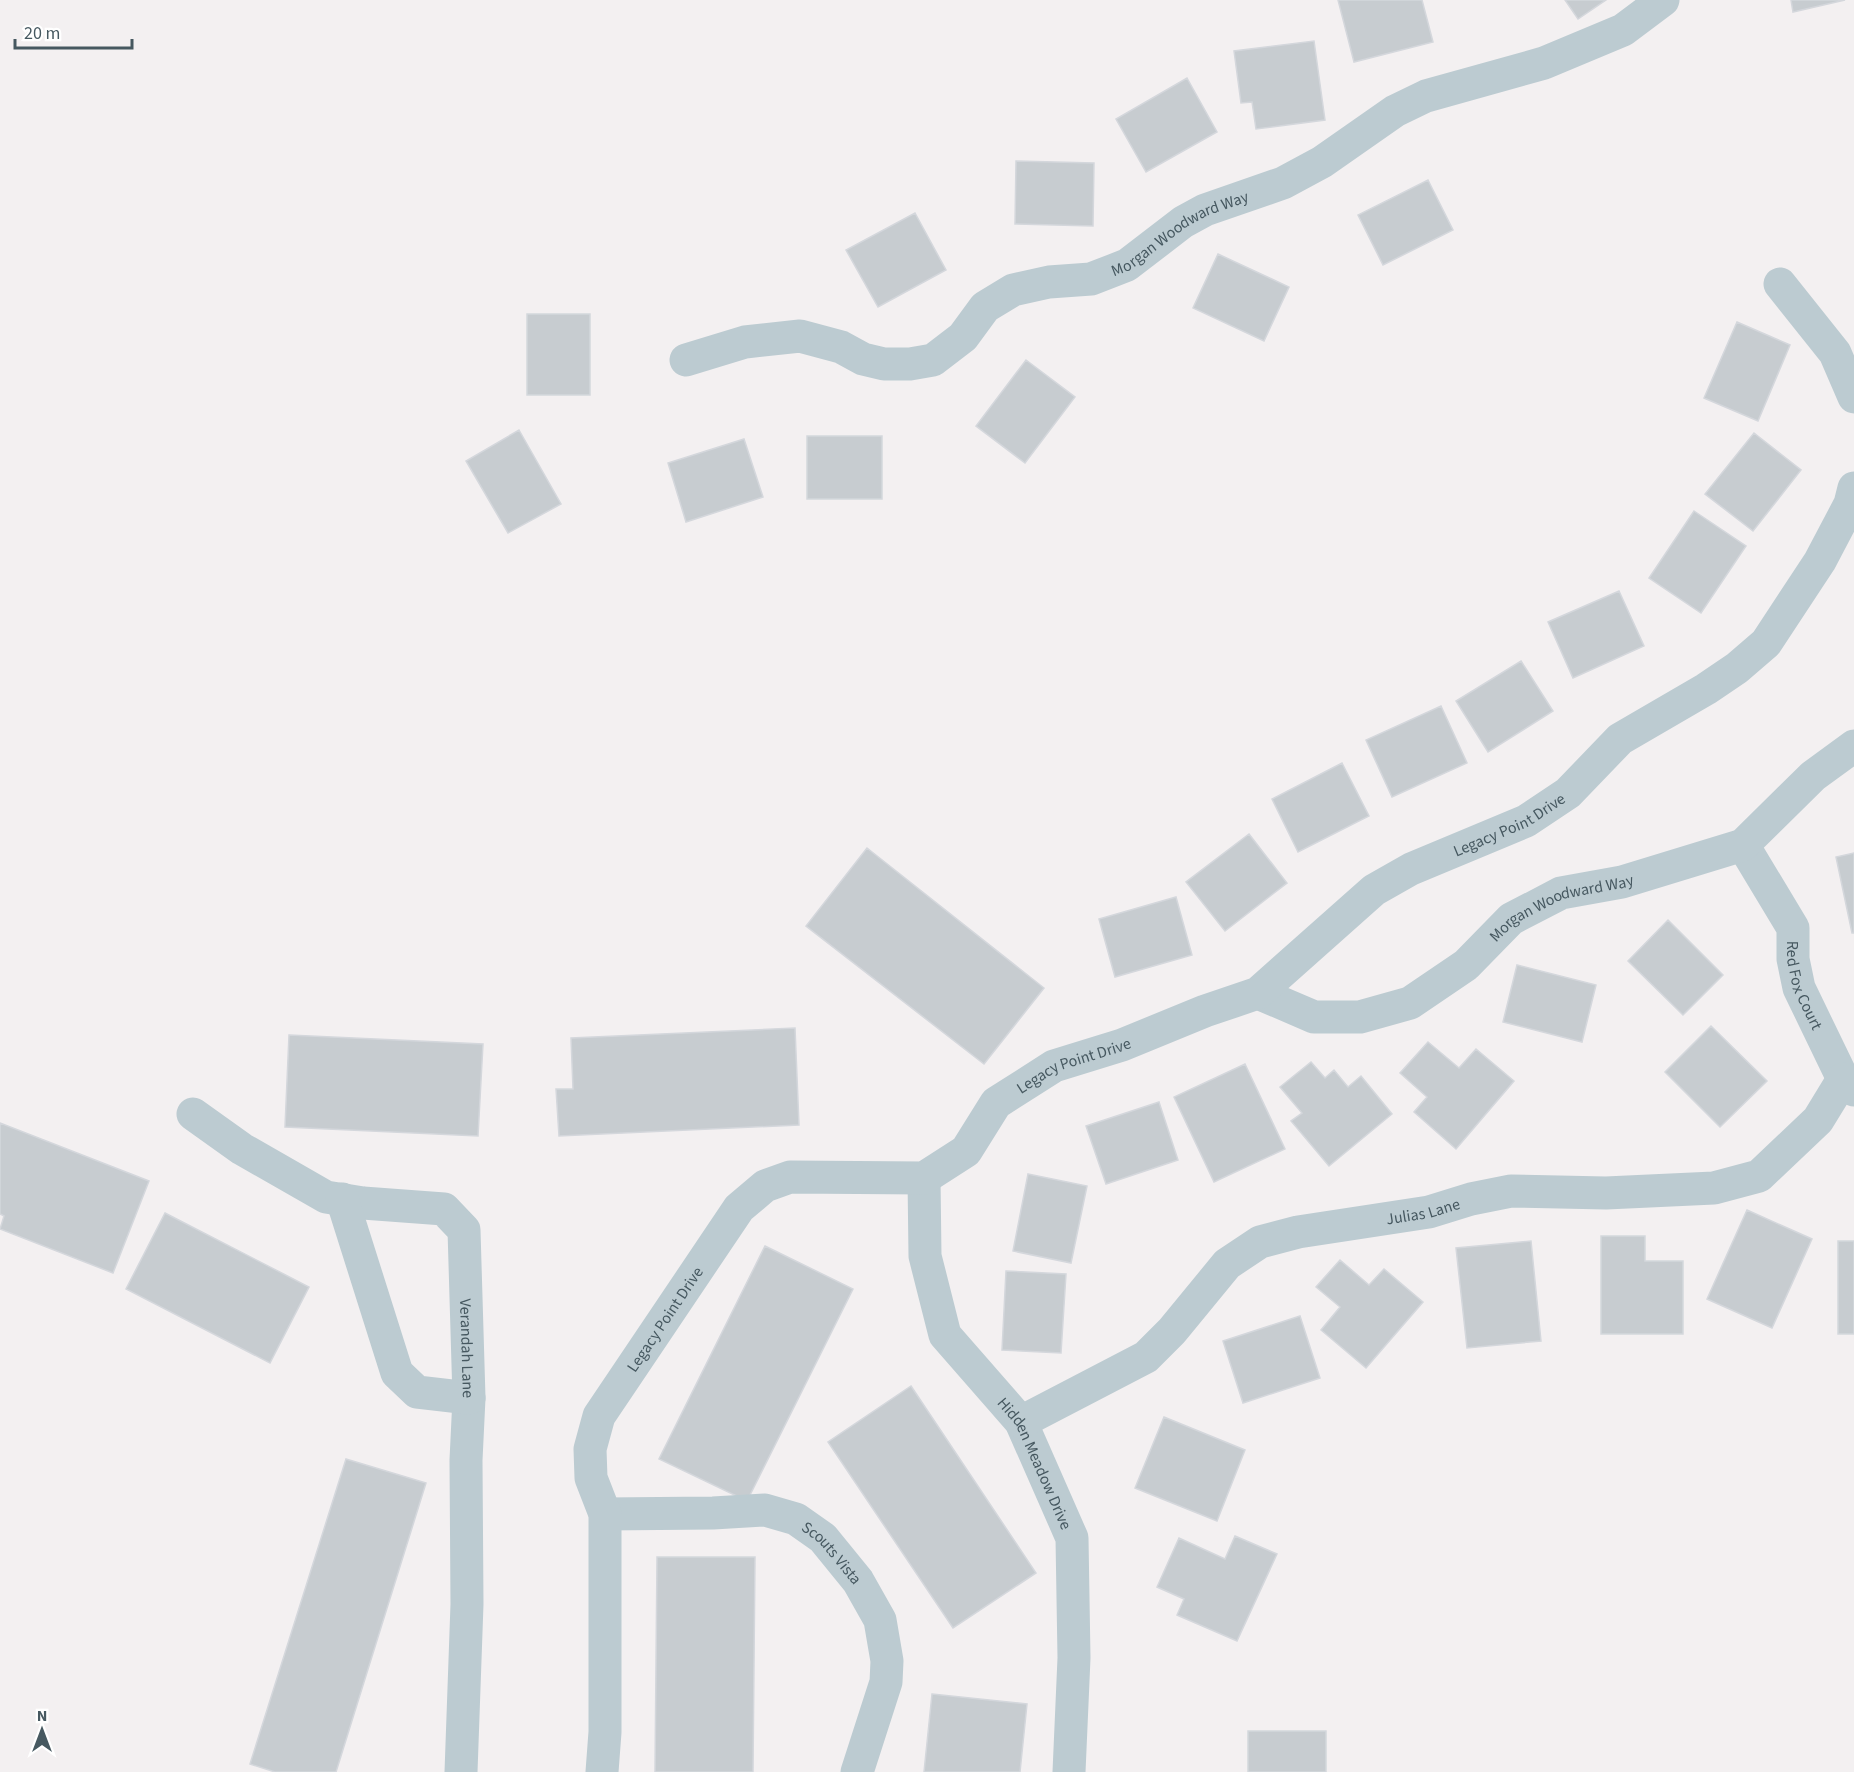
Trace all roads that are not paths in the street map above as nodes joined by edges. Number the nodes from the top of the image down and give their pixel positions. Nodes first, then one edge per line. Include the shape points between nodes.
1 (1664, 0) edge
2 (1780, 284) dead end
3 (686, 360) dead end
4 (1854, 397) edge
5 (1854, 488) edge
6 (1854, 746) edge
7 (1743, 845) junction
8 (1258, 993) junction
9 (1848, 1084) edge
10 (193, 1114) dead end
11 (924, 1179) junction
12 (342, 1199) junction
13 (469, 1398) junction
14 (1021, 1422) junction
15 (605, 1514) junction
16 (461, 1772) edge
17 (602, 1772) edge
18 (857, 1772) edge
19 (1070, 1772) edge

1 - 3 street, Morgan Woodward Way via 1623,30 1544,63 1426,96 1395,111 1293,178 1183,222 1127,265 1091,279 1013,290 985,307 963,337 933,360 884,364 800,336 745,342
2 - 4 street via 1835,353
5 - 8 street, Legacy Point Drive via 1850,504 1820,561 1766,643 1737,668 1620,739 1568,793 1526,821 1411,869 1374,890
6 - 7 street, Morgan Woodward Way via 1813,776
7 - 8 street, Morgan Woodward Way via 1622,882 1561,893 1511,919 1466,965 1410,1004 1360,1017 1314,1017
7 - 9 street, Red Fox Court via 1793,928 1799,988
8 - 11 street, Legacy Point Drive via 1122,1045 1054,1066 996,1103 966,1151
9 - 14 street, Julias Lane via 1818,1120 1759,1176 1714,1188 1606,1193 1511,1191 1429,1212 1298,1232 1260,1242 1227,1264 1173,1331 1146,1357
10 - 12 street, Verandah Lane via 242,1149 326,1197
11 - 14 street, Hidden Meadow Drive via 925,1256 945,1335
11 - 15 street, Legacy Point Drive via 790,1177 765,1186 739,1208 599,1416 590,1449 591,1478
12 - 13 street via 397,1373 417,1392
12 - 13 street, Verandah Lane via 444,1209 464,1230
13 - 16 street, Verandah Lane
14 - 19 street, Hidden Meadow Drive via 1072,1538 1074,1658
15 - 17 street, Legacy Point Drive
15 - 18 street, Scouts Vista via 765,1510 796,1520 823,1538 858,1581 880,1620 887,1661 886,1682

